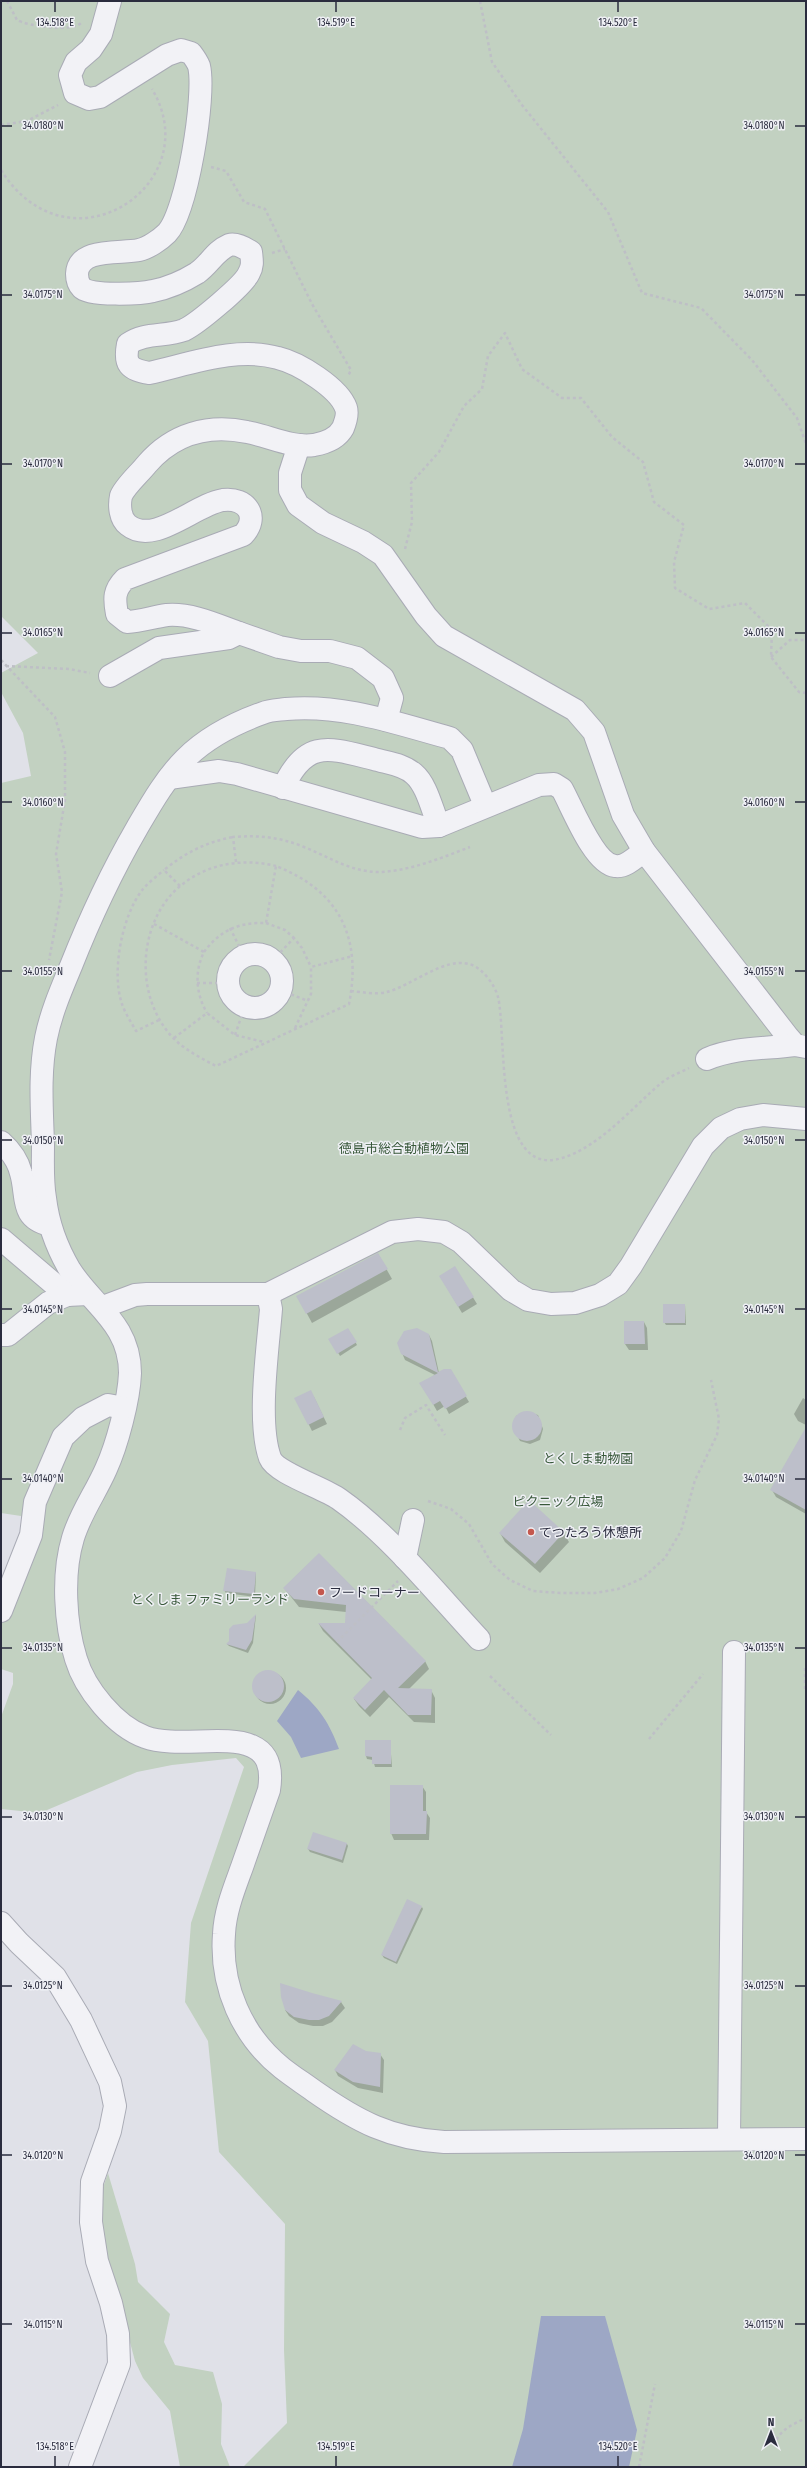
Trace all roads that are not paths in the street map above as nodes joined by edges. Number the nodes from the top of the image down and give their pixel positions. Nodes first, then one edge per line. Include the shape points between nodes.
1 (110, 1) edge
2 (299, 445) junction
3 (239, 633) junction
4 (110, 676) road end
5 (386, 720) junction
6 (169, 778) junction
7 (283, 788) junction
8 (485, 806) junction
9 (439, 826) junction
10 (644, 852) junction
11 (245, 1006) joint
12 (801, 1046) edge
13 (707, 1060) road end
14 (806, 1119) edge
15 (1, 1142) edge
16 (50, 1225) junction
17 (1, 1239) edge
18 (268, 1294) junction
19 (67, 1295) junction
20 (96, 1300) junction
21 (1, 1335) edge
22 (124, 1408) junction
23 (413, 1520) dead end
24 (409, 1562) junction
25 (1, 1611) edge
26 (479, 1639) dead end
27 (734, 1652) dead end
28 (1, 1923) edge
29 (729, 2138) junction
30 (806, 2139) edge
31 (80, 2467) edge

1 - 2 street via 101,34 91,50 76,62 70,75 75,93 89,99 100,97 167,55 181,50 191,53 199,67 198,119 191,163 177,219 166,233 139,250 85,258 77,269 77,280 82,288 91,293 152,292 198,272 218,252 230,245 243,247 251,252 253,265 248,275 201,320 184,330 138,337 128,344 128,364 136,370 149,372 232,355 257,354 279,358 300,367 339,396 347,410 340,433 330,440 314,445
2 - 3 street via 246,431 219,429 190,434 170,442 122,495 120,507 123,522 136,531 150,532 222,500 238,500 248,509 252,518 251,527 243,535 125,579 117,587 114,599 117,614 127,622 174,616 195,618
2 - 10 street via 290,473 290,490 298,505 323,523 363,542 383,555 426,616 444,636 576,710 594,732 622,815
3 - 4 street via 229,638 159,648
3 - 5 street via 279,647 301,651 330,650 357,658 383,678 392,698
5 - 6 street via 351,710 309,707 266,711 214,736 184,760
5 - 8 street via 450,738 462,750
6 - 7 street via 219,771
6 - 16 street via 156,794 105,884 52,1012 41,1071 44,1195
7 - 9 street via 422,827
7 - 9 street via 299,760 314,752 335,749 404,767 415,774
8 - 9 street
8 - 10 street via 539,785 554,784 562,789 600,859 614,866 623,866
10 - 12 street
11 - 11 street via 234,998 228,983 230,969 244,956 257,954 272,961 281,973 280,990 271,1002 261,1007
12 - 13 street via 749,1048 722,1053
14 - 18 street via 763,1115 740,1119 721,1128 703,1146 618,1284 600,1295 575,1303 551,1304 528,1300 511,1290 461,1242 444,1232 418,1229 392,1232
15 - 16 street via 10,1149 21,1173 26,1208 40,1223
16 - 20 street via 71,1271
17 - 19 street
18 - 20 street via 147,1294
18 - 24 street via 271,1309 264,1405 270,1459 277,1468 330,1492 352,1508
19 - 20 street
19 - 21 street via 48,1303 8,1335
20 - 22 street via 116,1325 126,1347 130,1373
22 - 25 street via 108,1406 83,1418 63,1437 35,1502 31,1535
22 - 29 street via 117,1441 107,1468 73,1538 67,1590 70,1639 87,1684 120,1722 142,1737 172,1743 235,1741 250,1744 262,1752 268,1762 271,1776 269,1790 228,1906 224,1934 224,1963 230,1995 242,2021 259,2045 281,2068 371,2127 416,2140 444,2142
23 - 24 street
24 - 26 street
27 - 29 street
28 - 31 street via 55,1977 81,2020 110,2082 115,2106 110,2131 92,2182 91,2222 97,2261 118,2334 120,2364
29 - 30 street

